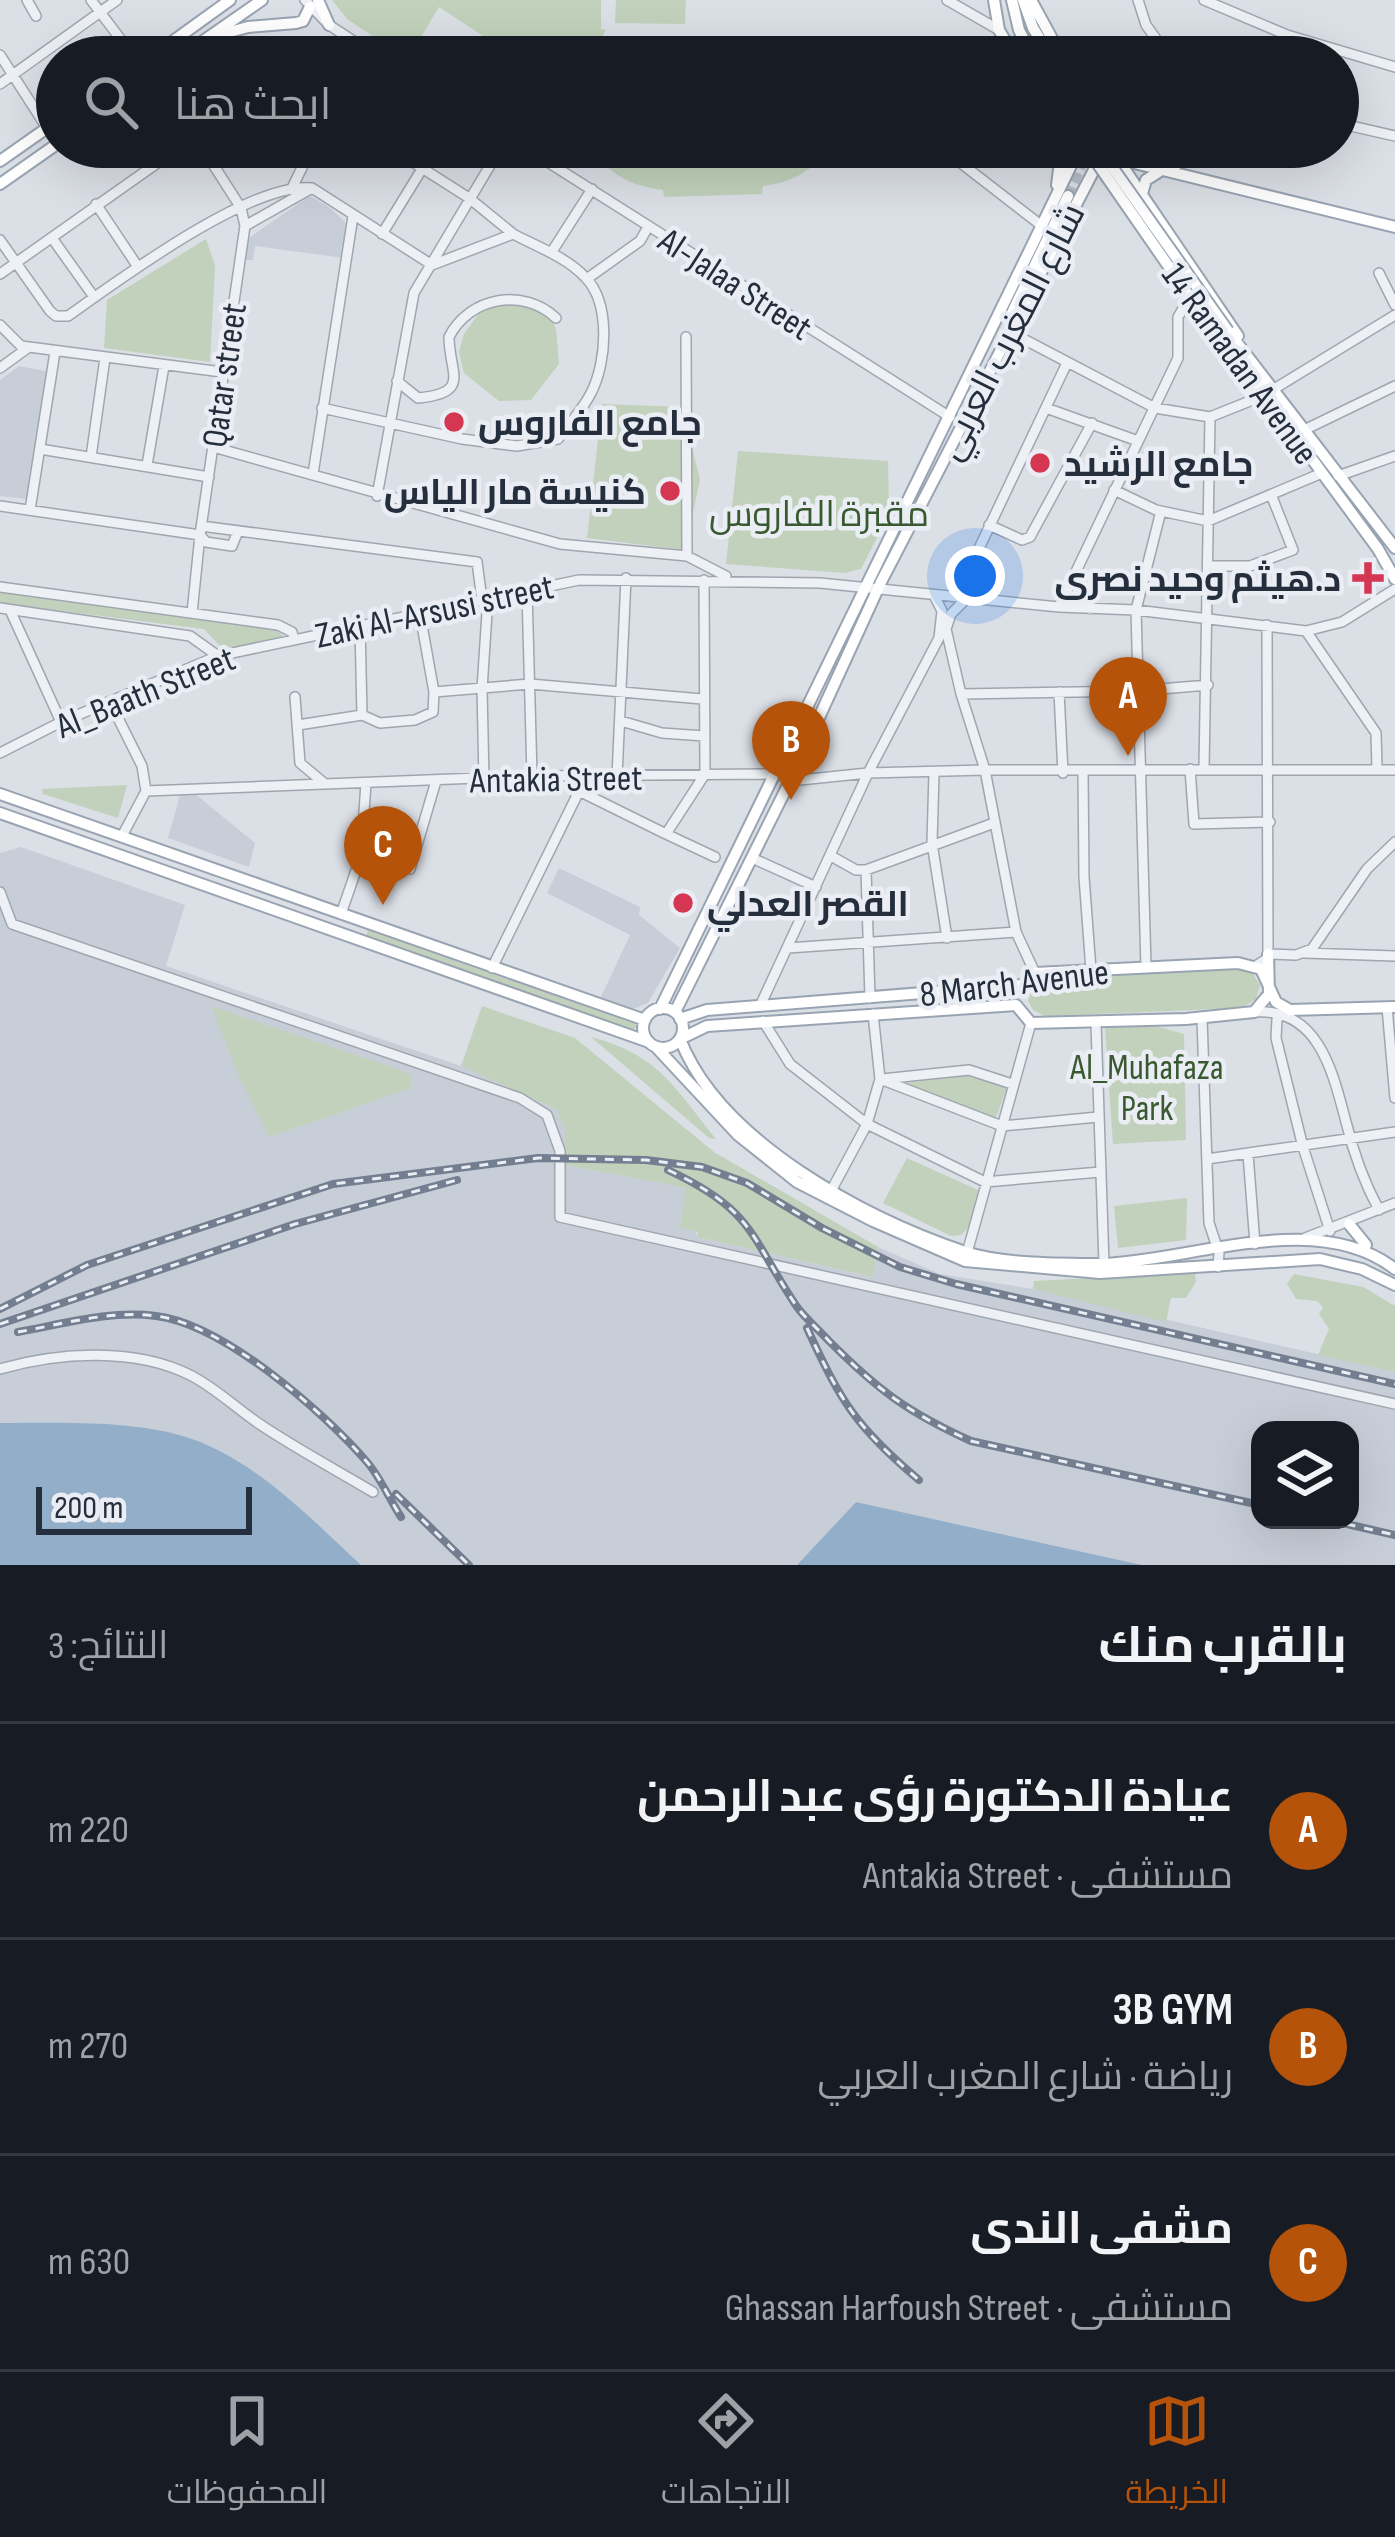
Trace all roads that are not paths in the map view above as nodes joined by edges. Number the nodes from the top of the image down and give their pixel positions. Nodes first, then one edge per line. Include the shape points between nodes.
1 (27, 0) edge
2 (91, 0) edge
3 (117, 0) edge
4 (230, 0) edge
5 (262, 0) edge
6 (946, 0) edge
7 (997, 0) edge
8 (1012, 0) edge
9 (1027, 0) edge
10 (1138, 0) edge
11 (1204, 0) edge
12 (311, 2) edge
13 (98, 12) junction
14 (36, 16) dead end
15 (329, 25) joint
16 (999, 30) junction
17 (66, 36) edge
18 (117, 36) edge
19 (180, 36) edge
20 (212, 36) edge
21 (215, 36) edge
22 (346, 36) edge
23 (1003, 36) edge
24 (1008, 36) edge
25 (1022, 36) edge
26 (1038, 36) edge
27 (1049, 36) edge
28 (1154, 36) edge
29 (1294, 36) edge
30 (0, 55) edge
31 (1359, 56) edge
32 (36, 59) edge
33 (1395, 67) edge
34 (13, 76) junction
35 (0, 85) edge
36 (36, 104) edge
37 (1359, 128) edge
38 (36, 135) edge
39 (1395, 136) edge
40 (36, 159) edge
41 (0, 161) edge
42 (149, 168) edge
43 (215, 168) edge
44 (302, 168) edge
45 (487, 168) edge
46 (558, 168) edge
47 (970, 168) edge
48 (1061, 168) edge
49 (1071, 168) edge
50 (1094, 168) edge
51 (1095, 168) edge
52 (1098, 168) edge
53 (1112, 168) edge
54 (1125, 168) edge
55 (1153, 168) edge
56 (1196, 168) edge
57 (422, 169) joint
58 (1160, 171) junction
59 (0, 184) edge
60 (1108, 184) junction
61 (293, 186) junction
62 (1084, 187) junction
63 (312, 188) junction
64 (592, 189) junction
65 (1068, 196) tunnel mouth
66 (1141, 197) junction
67 (469, 198) junction
68 (96, 204) junction
69 (241, 208) junction
70 (353, 216) junction
71 (1045, 220) junction
72 (244, 226) junction
73 (648, 227) junction
74 (1394, 228) edge
75 (382, 233) junction
76 (513, 234) junction
77 (52, 238) junction
78 (0, 240) edge
79 (551, 253) junction
80 (16, 262) junction
81 (432, 265) junction
82 (138, 267) junction
83 (1379, 273) dead end
84 (0, 274) edge
85 (588, 278) junction
86 (94, 298) junction
87 (1188, 300) junction
88 (1395, 305) edge
89 (1395, 315) edge
90 (556, 318) dead end
91 (0, 325) edge
92 (1010, 332) junction
93 (1225, 336) junction
94 (686, 337) dead end
95 (29, 347) junction
96 (55, 352) junction
97 (1241, 354) junction
98 (105, 358) junction
99 (1066, 365) junction
100 (164, 366) junction
101 (0, 368) edge
102 (222, 372) junction
103 (397, 381) junction
104 (1395, 386) edge
105 (978, 389) junction
106 (1269, 392) junction
107 (322, 408) junction
108 (1046, 408) junction
109 (1155, 408) junction
110 (950, 417) junction
111 (1210, 417) junction
112 (392, 422) junction
113 (1092, 423) junction
114 (1302, 431) junction
115 (1138, 441) junction
116 (213, 447) junction
117 (40, 449) junction
118 (1395, 456) edge
119 (91, 457) junction
120 (147, 465) junction
121 (1322, 473) junction
122 (313, 474) junction
123 (1338, 476) junction
124 (209, 477) junction
125 (1114, 490) junction
126 (377, 496) junction
127 (1272, 497) junction
128 (0, 506) edge
129 (31, 510) junction
130 (1161, 511) junction
131 (1208, 520) junction
132 (988, 525) junction
133 (200, 531) junction
134 (1395, 548) edge
135 (686, 556) junction
136 (703, 562) junction
137 (1208, 566) junction
138 (1075, 574) junction
139 (626, 578) junction
140 (704, 580) junction
141 (1395, 581) edge
142 (873, 585) junction
143 (0, 587) edge
144 (527, 591) junction
145 (935, 596) junction
146 (485, 599) junction
147 (966, 599) junction
148 (1059, 607) junction
149 (5, 609) edge
150 (1090, 609) junction
151 (1136, 610) junction
152 (179, 611) junction
153 (193, 613) junction
154 (420, 614) junction
155 (1208, 618) junction
156 (1267, 625) junction
157 (360, 626) junction
158 (1306, 632) junction
159 (173, 633) junction
160 (294, 640) junction
161 (218, 656) junction
162 (951, 658) junction
163 (928, 661) junction
164 (530, 684) junction
165 (1208, 685) junction
166 (482, 689) junction
167 (621, 689) junction
168 (1137, 691) junction
169 (434, 692) junction
170 (1058, 692) junction
171 (961, 694) junction
172 (295, 697) dead end
173 (702, 699) junction
174 (110, 703) junction
175 (362, 715) junction
176 (621, 721) junction
177 (61, 722) junction
178 (298, 725) junction
179 (0, 734) edge
180 (704, 736) junction
181 (3, 751) edge
182 (1269, 768) junction
183 (1377, 768) junction
184 (1140, 769) junction
185 (1190, 769) junction
186 (1204, 769) junction
187 (986, 770) junction
188 (1395, 770) edge
189 (1084, 772) junction
190 (775, 773) junction
191 (868, 773) junction
192 (934, 773) junction
193 (1063, 773) junction
194 (705, 774) junction
195 (532, 776) junction
196 (586, 777) junction
197 (617, 777) junction
198 (484, 778) junction
199 (436, 781) junction
200 (790, 781) junction
201 (324, 783) junction
202 (366, 783) junction
203 (146, 791) junction
204 (581, 792) junction
205 (0, 794) edge
206 (0, 813) edge
207 (1270, 822) junction
208 (994, 823) junction
209 (60, 834) junction
210 (666, 834) junction
211 (122, 836) junction
212 (137, 841) junction
213 (1395, 842) edge
214 (932, 843) junction
215 (361, 856) junction
216 (831, 856) junction
217 (715, 857) dead end
218 (752, 858) junction
219 (866, 870) junction
220 (816, 887) junction
221 (0, 892) edge
222 (341, 914) junction
223 (361, 922) junction
224 (1016, 932) junction
225 (356, 937) junction
226 (947, 938) junction
227 (867, 943) junction
228 (788, 948) junction
229 (1268, 953) junction
230 (1305, 953) junction
231 (1395, 956) edge
232 (1257, 965) junction
233 (1146, 967) junction
234 (492, 968) junction
235 (1091, 970) junction
236 (1035, 973) junction
237 (1270, 984) junction
238 (1023, 985) junction
239 (683, 994) junction
240 (870, 998) junction
241 (1016, 1005) junction
242 (760, 1006) junction
243 (1391, 1007) edge
244 (660, 1009) junction
245 (707, 1010) junction
246 (1254, 1012) junction
247 (1286, 1012) junction
248 (873, 1014) junction
249 (678, 1016) junction
250 (1202, 1018) junction
251 (645, 1020) junction
252 (763, 1021) junction
253 (1030, 1023) junction
254 (1096, 1023) junction
255 (680, 1039) junction
256 (653, 1044) junction
257 (880, 1079) junction
258 (1012, 1084) junction
259 (1395, 1098) edge
260 (1098, 1117) junction
261 (867, 1124) junction
262 (1002, 1126) junction
263 (1395, 1132) edge
264 (1352, 1137) junction
265 (1303, 1147) junction
266 (1248, 1154) junction
267 (1207, 1159) junction
268 (1100, 1172) junction
269 (985, 1182) junction
270 (831, 1192) junction
271 (1395, 1203) edge
272 (1378, 1210) junction
273 (1209, 1223) junction
274 (1348, 1224) junction
275 (1330, 1231) junction
276 (1298, 1240) junction
277 (1255, 1245) junction
278 (1217, 1248) junction
279 (1201, 1250) junction
280 (967, 1253) junction
281 (1378, 1255) junction
282 (1104, 1264) junction
283 (1218, 1267) junction
284 (1202, 1268) junction
285 (1395, 1269) edge
286 (1395, 1285) edge
287 (0, 1370) edge
288 (1395, 1404) edge
289 (374, 1492) dead end

1 - 14 street
2 - 13 street
3 - 13 street
4 - 19 main road
5 - 20 main road
6 - 16 street
7 - 16 main road
7 - 24 main road
8 - 25 main road
9 - 26 main road
9 - 27 main road
10 - 28 street
11 - 29 street
12 - 15 main road
12 - 21 main road via 303,21
13 - 17 street
13 - 18 street
15 - 22 street
16 - 23 main road
30 - 34 street
31 - 33 street
32 - 34 street
34 - 35 street
34 - 36 street
37 - 39 street
38 - 41 main road
40 - 59 main road
42 - 68 street
43 - 69 street, Qatar street
44 - 61 street
45 - 67 street
46 - 64 street, Al-Jalaa Street
47 - 71 street
48 - 71 main road
49 - 71 main road
50 - 62 main road, شارع المغرب العربي
51 - 60 main road
52 - 93 main road, 14 Ramadan Avenue, bridge
53 - 93 main road, 14 Ramadan Avenue, bridge
54 - 66 main road
55 - 58 main road
56 - 74 main road
57 - 67 street
57 - 75 street
58 - 66 main road via 1145,180
58 - 74 main road
60 - 62 main road
60 - 87 main road
61 - 63 street
61 - 69 street
62 - 92 main road, شارع المغرب العربي
63 - 70 street
63 - 72 street
64 - 73 street, Al-Jalaa Street
64 - 79 street
65 - 105 main road
66 - 97 main road via 1233,326
67 - 76 street
67 - 81 street
68 - 77 street
68 - 82 street
69 - 72 street, Qatar street
69 - 82 street
70 - 75 street
70 - 107 street
71 - 110 main road
72 - 102 street, Qatar street
73 - 85 street
73 - 110 street, Al-Jalaa Street
75 - 81 street
76 - 79 street
76 - 81 street
77 - 80 street
77 - 86 street
78 - 80 street
79 - 85 street
80 - 84 street
80 - 86 street via 56,316
81 - 103 street via 414,293
82 - 86 street
83 - 88 street
85 - 112 street via 602,314 603,359 591,393 558,439 517,446
87 - 97 main road via 1214,341
87 - 109 street via 1176,329 1178,358
89 - 106 street
90 - 103 street via 525,302 492,301 467,314 448,338 454,385 418,398
91 - 95 street
92 - 99 street
92 - 105 main road, شارع المغرب العربي
93 - 97 main road, 14 Ramadan Avenue
94 - 135 street
95 - 96 street
95 - 101 street
96 - 98 street
96 - 117 street
97 - 106 main road, 14 Ramadan Avenue
98 - 100 street
98 - 119 street
99 - 108 street
99 - 109 street
100 - 102 street
100 - 120 street
102 - 116 street, Qatar street
103 - 112 street
104 - 114 street
105 - 142 main road, شارع المغرب العربي
106 - 111 street
106 - 114 main road, 14 Ramadan Avenue
106 - 121 main road, 14 Ramadan Avenue
107 - 112 street
107 - 122 street
108 - 113 street
108 - 132 street
109 - 111 street
109 - 115 street
110 - 142 main road
111 - 131 street
112 - 126 street
113 - 115 street
113 - 132 street via 1030,537
114 - 123 main road, 14 Ramadan Avenue
115 - 125 street
116 - 122 street
116 - 124 street, Qatar street
117 - 119 street
117 - 129 street
118 - 123 street
119 - 120 street
120 - 124 street
121 - 127 street
121 - 141 main road, 14 Ramadan Avenue
122 - 126 street
123 - 134 main road, 14 Ramadan Avenue
124 - 133 street, Qatar street
125 - 130 street
125 - 138 street
126 - 135 street via 583,548
127 - 131 street
127 - 137 street via 1293,550 1250,566
128 - 129 street
129 - 133 street
130 - 131 street
130 - 151 street
131 - 137 street
132 - 147 street
133 - 146 street via 206,542 232,546 238,531 477,562
133 - 153 street, Qatar street
135 - 136 street
136 - 140 street
136 - 142 street via 729,576
137 - 155 street
138 - 148 street
138 - 150 street
139 - 140 street, Zaki Al-Arsusi street
139 - 144 street, Zaki Al-Arsusi street
139 - 167 street
140 - 142 street, Zaki Al-Arsusi street
140 - 173 street
141 - 158 street via 1342,622
142 - 145 street
142 - 190 main road
142 - 200 main road, شارع المغرب العربي
143 - 152 street, Zaki Al-Arsusi street
144 - 146 street, Zaki Al-Arsusi street
144 - 164 street
145 - 147 street
145 - 163 street via 941,629
146 - 154 street, Zaki Al-Arsusi street
146 - 166 street
147 - 148 street
147 - 162 street via 947,623
148 - 150 street
149 - 159 street
149 - 177 street
150 - 151 street
151 - 155 street
151 - 168 street
152 - 153 street, Zaki Al-Arsusi street
152 - 159 street
153 - 160 street, Zaki Al-Arsusi street via 278,625
154 - 157 street, Zaki Al-Arsusi street
154 - 169 street
155 - 156 street
155 - 165 street
156 - 158 street
156 - 182 street
157 - 160 street, Zaki Al-Arsusi street
157 - 175 street
158 - 183 street via 1376,733
159 - 161 street
160 - 161 street, Al_Baath Street
161 - 174 street, Al_Baath Street
162 - 163 street
162 - 171 street
163 - 191 street
164 - 166 street
164 - 167 street
164 - 195 street
165 - 168 street
165 - 186 street
166 - 169 street
166 - 198 street
167 - 173 street
167 - 176 street
168 - 170 street
168 - 184 street
169 - 175 street via 433,712 415,720 380,723
170 - 171 street
170 - 193 street
171 - 187 street
172 - 178 street
173 - 180 street
174 - 177 street, Al_Baath Street
174 - 203 street
175 - 178 street
176 - 180 street
176 - 197 street
177 - 181 street, Al_Baath Street
178 - 201 street via 301,763
179 - 181 street
180 - 194 street
182 - 183 street
182 - 186 street
182 - 207 street
183 - 188 street
184 - 185 street
184 - 189 street
184 - 233 street
185 - 186 street
185 - 207 street via 1194,824
187 - 192 street
187 - 193 street
187 - 208 street
189 - 193 street
189 - 235 street
190 - 194 street, Antakia Street
190 - 244 main road
191 - 192 street
191 - 200 street
191 - 216 street
192 - 214 street
194 - 197 street, Antakia Street
194 - 210 street
195 - 196 street, Antakia Street
195 - 198 street, Antakia Street
196 - 197 street, Antakia Street
196 - 204 street
198 - 199 street, Antakia Street
199 - 202 street, Antakia Street
199 - 215 street via 410,869
200 - 218 main road, شارع المغرب العربي
201 - 202 street, Antakia Street
201 - 203 street, Antakia Street
202 - 215 street
203 - 211 street
204 - 210 street
204 - 234 street
205 - 211 main road
206 - 209 main road
207 - 229 street
208 - 214 street
208 - 224 street
209 - 212 main road via 129,853
209 - 225 main road
210 - 217 street
211 - 212 main road
212 - 222 main road
213 - 230 street
214 - 219 street
214 - 226 street
215 - 222 street
216 - 219 street
216 - 220 street
218 - 220 street
218 - 239 main road, شارع المغرب العربي
219 - 227 street
220 - 228 street
221 - 288 street via 12,924 520,1098 547,1115 560,1151 560,1216
222 - 223 main road
223 - 225 main road
223 - 234 main road
224 - 226 street
224 - 236 street
225 - 256 main road
226 - 227 street
227 - 228 street
227 - 240 street
228 - 242 street
229 - 230 street
229 - 232 street
229 - 237 main road
230 - 231 street
232 - 233 main road, 8 March Avenue
232 - 237 main road
233 - 235 main road, 8 March Avenue
234 - 251 main road
235 - 236 main road, 8 March Avenue
236 - 238 main road, 8 March Avenue
237 - 246 main road
237 - 247 main road
238 - 240 main road, 8 March Avenue
238 - 241 main road
239 - 245 main road via 692,1009
239 - 249 main road, شارع المغرب العربي
240 - 242 main road, 8 March Avenue
241 - 248 main road
241 - 253 main road
242 - 245 main road, 8 March Avenue
243 - 247 main road
243 - 259 street
244 - 249 main road
244 - 251 main road
245 - 249 main road, 8 March Avenue
246 - 247 street
246 - 250 main road
247 - 264 street via 1331,1064
247 - 265 street via 1276,1038
248 - 252 main road
248 - 257 street
249 - 255 main road
250 - 254 main road
250 - 267 street
251 - 256 main road
252 - 255 main road via 706,1026
252 - 261 street via 790,1064
253 - 254 main road
253 - 258 street
254 - 260 street
255 - 256 main road
255 - 270 main road via 694,1072 757,1139
256 - 284 main road via 725,1122 797,1182 965,1261 1100,1273
257 - 258 street via 969,1070
257 - 261 street
257 - 262 street
258 - 262 street
260 - 262 street
260 - 268 street
261 - 269 street
261 - 270 street
262 - 269 street
263 - 264 street
264 - 265 street
264 - 272 street
265 - 266 street
265 - 275 street
266 - 267 street
266 - 277 street
267 - 273 street
268 - 269 street
268 - 282 street
269 - 280 street
270 - 280 main road
271 - 272 street
272 - 274 street
273 - 278 street
273 - 279 street
274 - 275 street
274 - 281 main road
275 - 276 street
276 - 277 main road
276 - 281 main road via 1342,1242
277 - 278 main road
278 - 279 main road
278 - 283 street
279 - 282 main road
279 - 284 street
280 - 282 main road
281 - 285 main road
283 - 284 main road
283 - 286 main road via 1320,1259
287 - 289 street via 64,1357 160,1363

